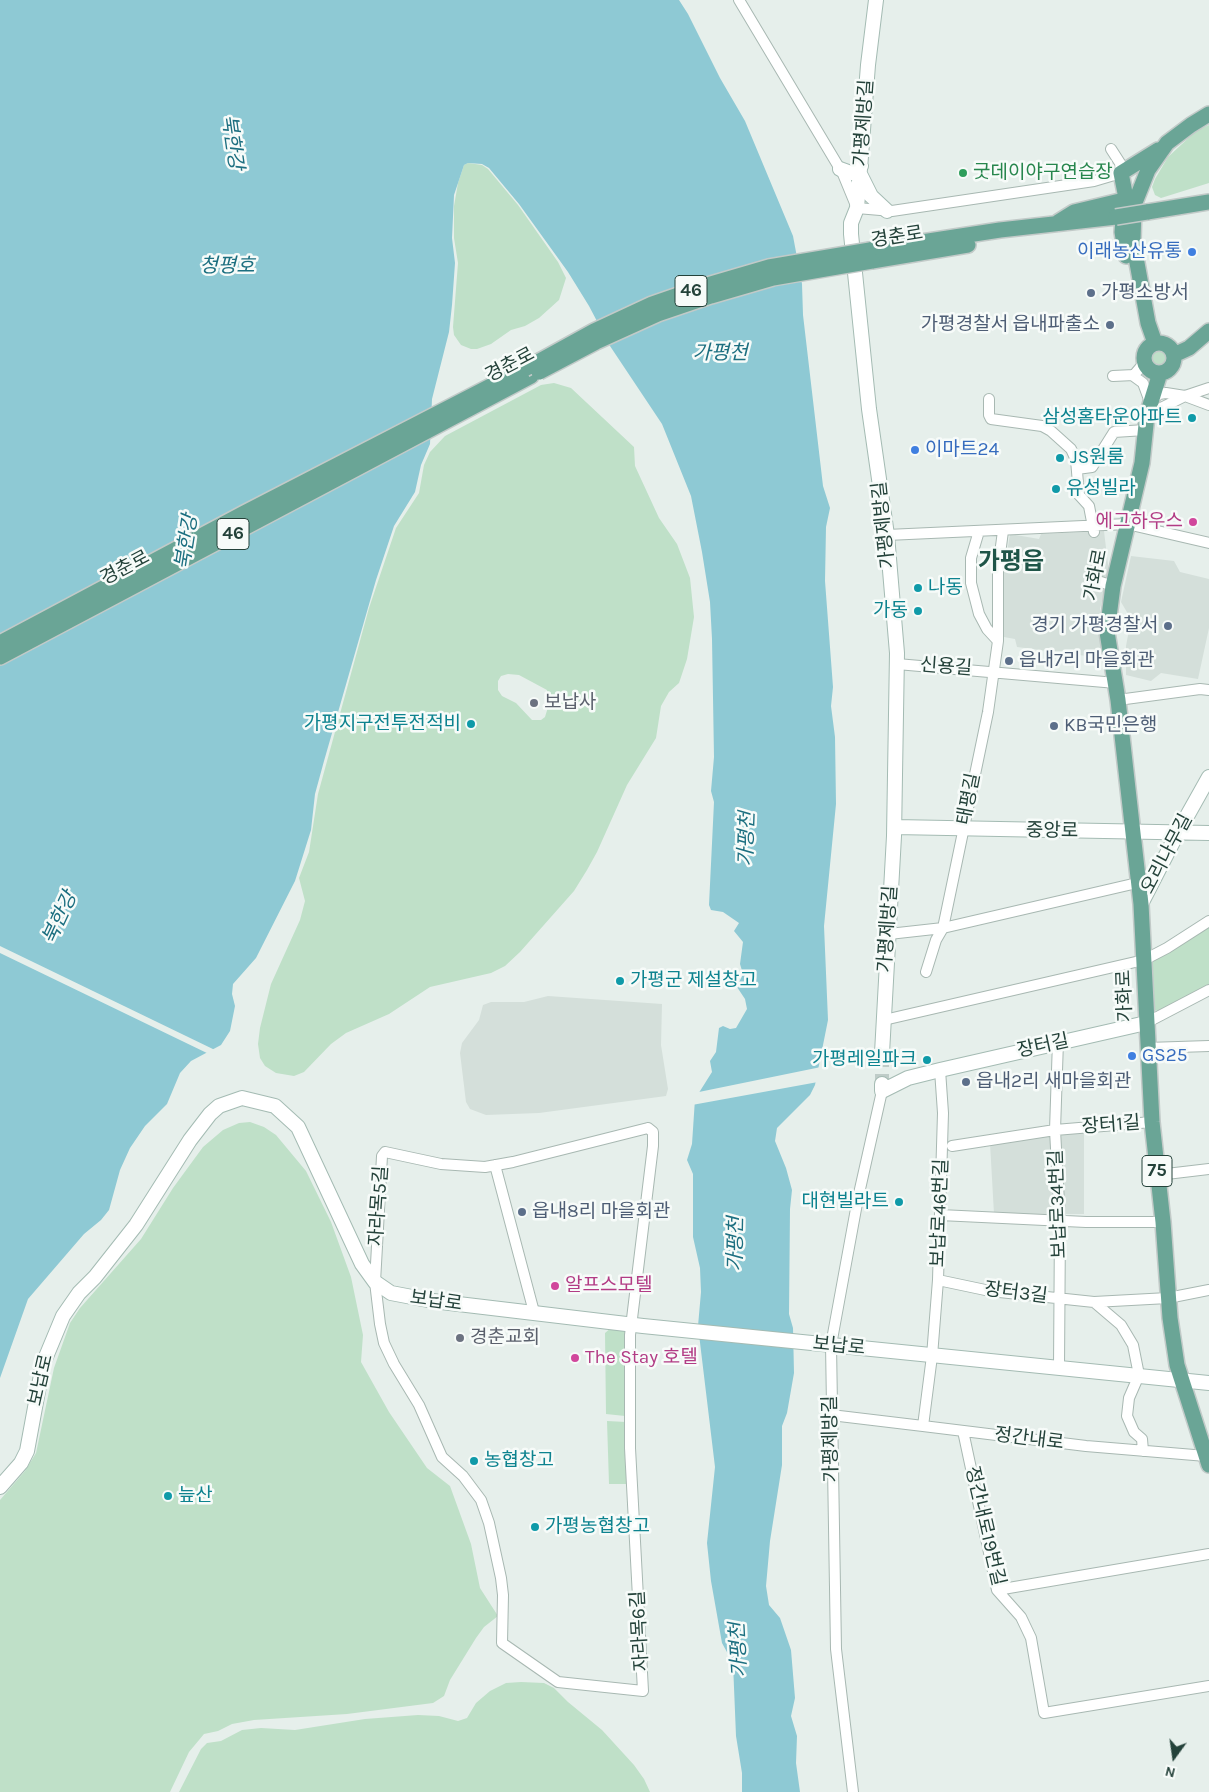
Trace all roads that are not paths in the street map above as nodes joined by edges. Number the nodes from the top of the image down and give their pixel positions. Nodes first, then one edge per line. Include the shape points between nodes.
1 (740, 0) edge
2 (876, 0) edge
3 (1209, 114) edge
4 (1167, 143) junction
5 (1111, 149) dead end
6 (840, 169) junction
7 (860, 169) junction
8 (1121, 174) junction
9 (1124, 200) junction
10 (1209, 202) edge
11 (857, 208) junction
12 (890, 211) junction
13 (1079, 222) junction
14 (1053, 225) junction
15 (871, 255) junction
16 (1140, 281) junction
17 (1209, 331) edge
18 (1154, 343) junction
19 (1174, 355) junction
20 (1154, 369) junction
21 (1132, 375) junction
22 (1113, 376) dead end
23 (1209, 388) edge
24 (1166, 393) junction
25 (1184, 396) junction
26 (989, 398) dead end
27 (1209, 405) edge
28 (463, 406) junction
29 (1147, 416) junction
30 (1077, 469) junction
31 (1127, 524) junction
32 (1093, 530) junction
33 (979, 531) junction
34 (1003, 531) junction
35 (887, 536) junction
36 (1209, 543) edge
37 (998, 641) junction
38 (0, 643) edge
39 (0, 657) edge
40 (897, 664) junction
41 (994, 671) junction
42 (1116, 683) junction
43 (1209, 690) edge
44 (1118, 700) junction
45 (1209, 777) edge
46 (894, 827) junction
47 (964, 829) junction
48 (1132, 832) junction
49 (1209, 833) edge
50 (1176, 834) junction
51 (1137, 883) junction
52 (1141, 904) junction
53 (1209, 921) edge
54 (943, 928) junction
55 (889, 934) junction
56 (1144, 960) junction
57 (926, 972) dead end
58 (1209, 990) edge
59 (884, 1020) junction
60 (1146, 1022) junction
61 (1058, 1041) junction
62 (1209, 1046) edge
63 (1147, 1048) junction
64 (882, 1052) tunnel mouth
65 (940, 1070) junction
66 (882, 1088) joint
67 (1152, 1122) junction
68 (1055, 1130) junction
69 (952, 1146) dead end
70 (495, 1165) junction
71 (1209, 1169) edge
72 (1158, 1175) junction
73 (940, 1215) junction
74 (1060, 1221) junction
75 (1163, 1222) junction
76 (938, 1280) junction
77 (374, 1282) junction
78 (1209, 1290) edge
79 (1168, 1298) junction
80 (1061, 1299) junction
81 (1094, 1302) junction
82 (534, 1312) junction
83 (637, 1325) junction
84 (830, 1346) junction
85 (932, 1356) junction
86 (1059, 1367) junction
87 (1139, 1375) junction
88 (1181, 1380) junction
89 (1209, 1383) edge
90 (831, 1415) junction
91 (923, 1426) junction
92 (963, 1431) junction
93 (1143, 1451) junction
94 (1207, 1460) edge
95 (0, 1487) edge
96 (1209, 1554) edge
97 (998, 1590) junction
98 (1209, 1686) edge
99 (854, 1792) edge

1 - 6 street
2 - 7 street, 가평제방길
3 - 4 main road
4 - 8 main road
4 - 16 main road via 1148,170 1134,205 1132,226
5 - 8 street via 1120,163
6 - 7 street via 851,173
6 - 11 street
7 - 11 street, 가평제방길
7 - 12 street via 871,196
8 - 9 main road
8 - 12 street via 1094,181
9 - 14 main road via 1074,212
9 - 16 main road via 1122,232 1129,268
10 - 13 main road, 경춘로 / 46, bridge
11 - 12 street
11 - 35 street, 가평제방길 via 851,234
13 - 14 main road, 경춘로 / 46
13 - 15 main road, 경춘로 / 46 via 997,241
14 - 15 main road, 경춘로 / 46 via 1000,230
15 - 28 main road, 경춘로 / 46, bridge via 769,266 652,304 594,331 528,372
16 - 18 main road
17 - 19 main road via 1189,348
18 - 19 main road via 1167,345
18 - 20 main road via 1146,351
19 - 20 main road via 1173,364
20 - 21 street
20 - 24 street
20 - 29 main road, 가화로
21 - 22 street
21 - 29 street via 1143,382
23 - 25 street
24 - 25 street
24 - 29 street via 1159,394
25 - 27 street
25 - 29 street
26 - 30 street via 989,417 1034,423 1051,430 1074,454
28 - 38 main road, 경춘로 / 46
28 - 39 main road, 경춘로 / 46
29 - 30 street via 1114,432 1092,467
29 - 31 main road, 가화로 / 75 via 1142,463
30 - 32 street via 1080,495 1089,506
31 - 32 street
31 - 36 street
31 - 42 main road, 가화로 / 75 via 1107,584 1107,632
32 - 34 street
33 - 34 street
33 - 35 street
33 - 37 street via 971,558 973,593 983,622
34 - 37 street, 신용길 via 998,569
35 - 40 street, 가평제방길
37 - 41 street, 신용길
40 - 41 street, 신용길
40 - 46 street, 가평제방길
41 - 42 street, 신용길
41 - 47 street, 태평길
42 - 44 main road, 가화로 / 75
43 - 44 street via 1200,688
44 - 48 main road, 가화로 / 75
45 - 50 street, 오리나무길
46 - 47 street, 중앙로
46 - 55 street, 가평제방길
47 - 48 street, 중앙로
47 - 54 street, 태평길
48 - 50 street, 중앙로
48 - 51 main road, 가화로 / 75
49 - 50 street, 중앙로
50 - 52 street, 오리나무길
51 - 52 main road, 가화로 / 75
51 - 54 street
52 - 56 main road, 가화로 / 75
53 - 56 street
54 - 55 street
54 - 57 street, 태평길
55 - 59 street, 가평제방길
56 - 59 street
56 - 60 main road, 가화로 / 75
58 - 60 street
59 - 64 street, 가평제방길
60 - 61 street, 장터길
60 - 63 main road, 가화로 / 75
61 - 65 street, 장터길
61 - 68 street, 보납로34번길
62 - 63 street
63 - 67 main road, 가화로 / 75
65 - 66 street, 가평제방길
65 - 73 street, 보납로46번길 via 943,1113
66 - 84 street, 가평제방길
67 - 68 street, 장터1길
67 - 72 main road, 가화로 / 75
68 - 69 street, 장터1길
68 - 74 street, 보납로34번길
70 - 77 street, 자라목5길 via 440,1164 383,1153
70 - 82 street
70 - 83 street via 648,1128 653,1132
71 - 72 street
72 - 75 main road, 가화로 / 75
73 - 74 street
73 - 76 street, 보납로46번길
74 - 75 street
74 - 80 street, 보납로34번길
75 - 79 main road, 가화로 / 75
76 - 80 street, 장터3길 via 990,1291
76 - 85 street, 보납로46번길
77 - 82 street, 보납로 via 386,1292 403,1296
77 - 83 street, 자라목6길 via 384,1343 394,1364 419,1405 442,1457 473,1488 489,1523 503,1595 502,1643 558,1682 643,1691 630,1448
77 - 95 street, 보납로 via 362,1264 298,1127 284,1113 264,1102 242,1098 219,1106 190,1140 136,1225 63,1316 43,1364 27,1451
78 - 79 street, 장터3길
79 - 81 street, 장터3길
79 - 88 main road, 가화로 / 75
80 - 81 street, 장터3길
80 - 86 street, 보납로34번길
81 - 87 street via 1126,1331 1133,1345
82 - 83 street, 보납로
83 - 84 street, 보납로
84 - 85 street, 보납로
84 - 90 street, 가평제방길
85 - 86 street, 보납로
85 - 91 street
86 - 87 street, 보납로
87 - 88 street, 보납로
87 - 93 street via 1129,1398 1127,1416 1134,1432 1142,1439
88 - 89 street, 보납로
88 - 94 main road, 가화로 / 75
90 - 91 street, 정간내로
90 - 99 street, 가평제방길 via 836,1649
91 - 92 street, 정간내로
92 - 93 street, 정간내로
92 - 97 street, 정간내로19번길
93 - 94 street, 정간내로
96 - 97 street
97 - 98 street, 정간내로19번길 via 1022,1617 1031,1638 1044,1713

